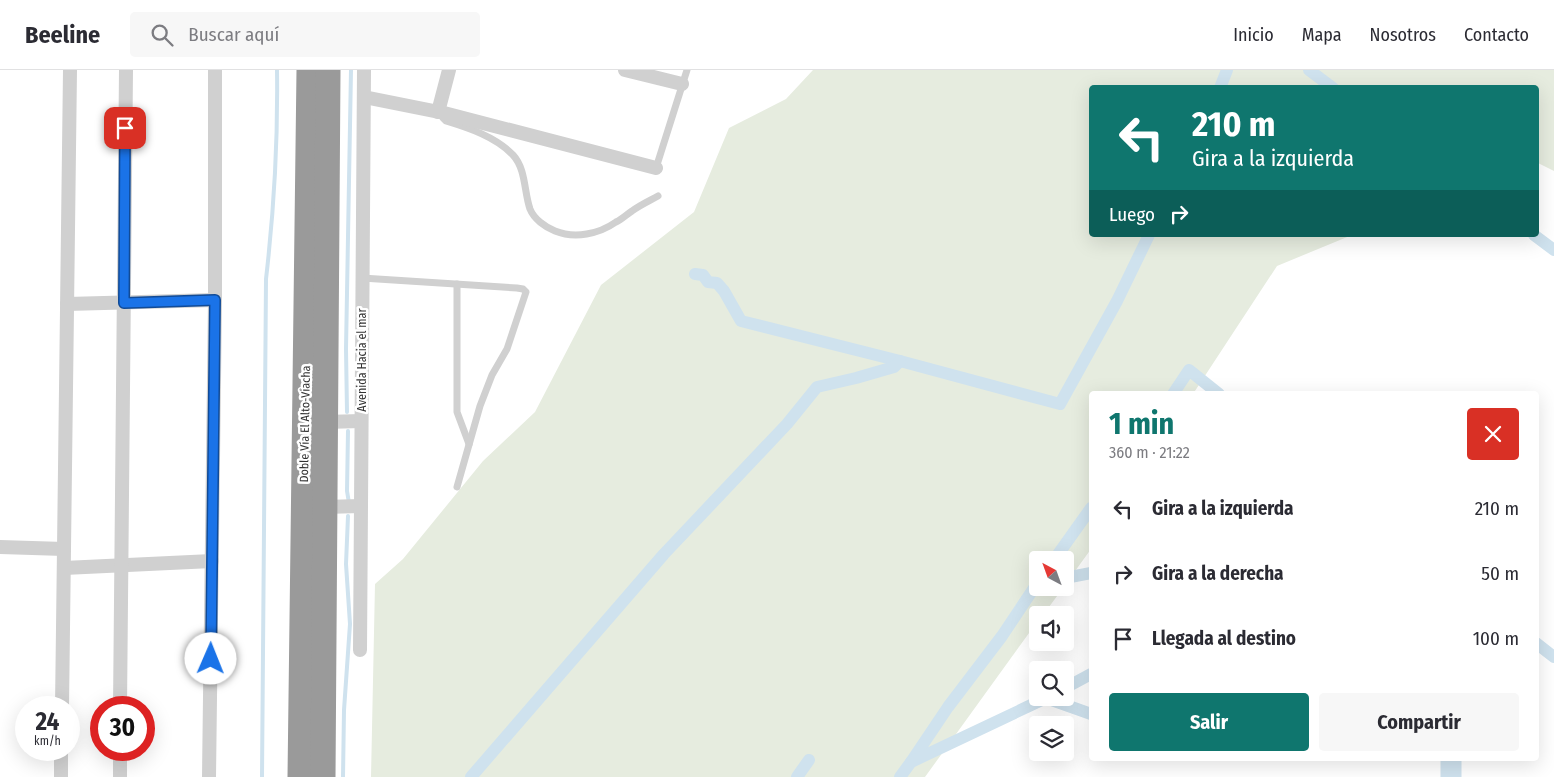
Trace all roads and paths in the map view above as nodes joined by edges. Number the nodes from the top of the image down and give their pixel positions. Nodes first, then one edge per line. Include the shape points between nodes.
1 (70, 70) edge
2 (126, 70) edge
3 (215, 70) edge
4 (309, 70) edge
5 (328, 70) edge
6 (364, 70) edge
7 (449, 70) edge
8 (625, 70) edge
9 (688, 70) edge
10 (682, 84) junction
11 (364, 97) junction
12 (441, 113) junction
13 (656, 168) joint
14 (658, 196) dead end
15 (362, 278) junction
16 (457, 284) junction
17 (215, 300) junction
18 (124, 303) junction
19 (67, 304) junction
20 (361, 421) junction
21 (325, 422) junction
22 (469, 444) junction
23 (457, 488) dead end
24 (361, 506) junction
25 (324, 507) junction
26 (0, 547) edge
27 (64, 549) junction
28 (212, 561) junction
29 (122, 565) junction
30 (64, 568) junction
31 (360, 650) dead end
32 (62, 696) edge
33 (120, 696) edge
34 (61, 761) edge
35 (120, 761) edge
36 (61, 777) edge
37 (120, 777) edge
38 (209, 777) edge
39 (300, 777) edge
40 (323, 777) edge

1 - 19 street
2 - 18 street
3 - 17 street
4 - 39 highway, Doble Vía El Alto-Viacha
5 - 21 highway, Doble Vía El Alto-Viacha
6 - 11 street, Avenida Hacia el mar
7 - 12 street
8 - 10 street
9 - 10 lane
10 - 13 lane
11 - 12 street
11 - 15 street, Avenida Hacia el mar
12 - 13 street
12 - 14 lane via 446,121 483,134 514,156 521,169 531,211 547,228 575,235 598,232
15 - 16 lane
15 - 20 street, Avenida Hacia el mar
16 - 22 lane via 457,412
16 - 22 lane via 517,288 526,292 507,349 480,406
17 - 18 street
17 - 28 street
18 - 19 street
18 - 29 street
19 - 27 street
20 - 21 street
20 - 24 street, Avenida Hacia el mar
21 - 25 highway, Doble Vía El Alto-Viacha
22 - 23 lane
24 - 25 street
24 - 31 street, Avenida Hacia el mar
25 - 40 highway, Doble Vía El Alto-Viacha
26 - 27 street
27 - 30 street
28 - 29 street
28 - 38 street
29 - 30 street
29 - 33 street
30 - 32 street
34 - 36 street
35 - 37 street

